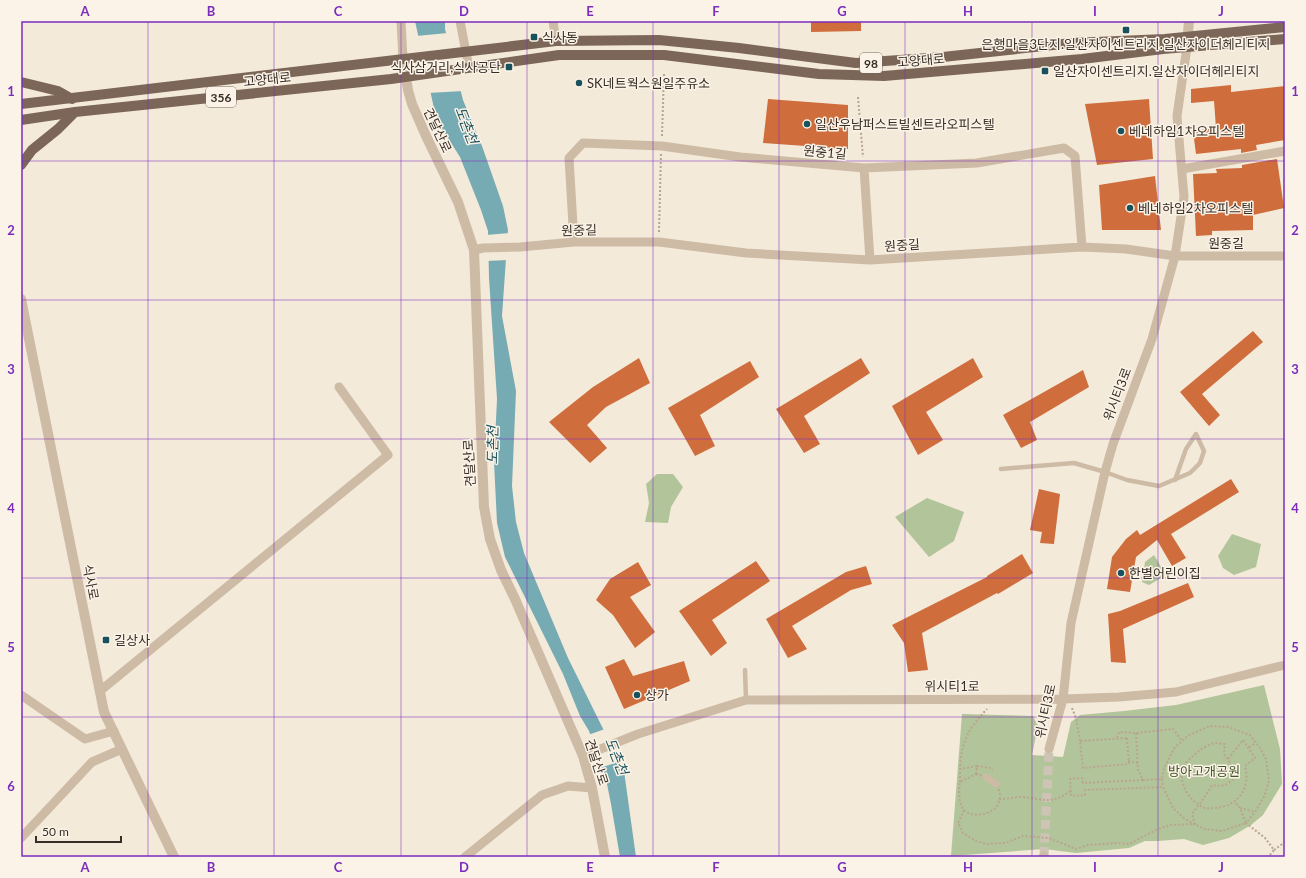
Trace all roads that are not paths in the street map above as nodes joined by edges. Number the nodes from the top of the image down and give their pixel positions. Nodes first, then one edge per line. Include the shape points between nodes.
1 (401, 21) edge
2 (460, 21) edge
3 (552, 21) edge
4 (1189, 21) edge
5 (1285, 27) edge
6 (1188, 36) junction
7 (1285, 39) edge
8 (556, 41) junction
9 (1187, 47) junction
10 (461, 52) junction
11 (403, 59) junction
12 (466, 69) junction
13 (406, 77) junction
14 (21, 82) edge
15 (72, 99) junction
16 (21, 104) edge
17 (74, 112) junction
18 (21, 120) edge
19 (1285, 151) edge
20 (21, 165) edge
21 (864, 168) junction
22 (1182, 168) junction
23 (574, 242) junction
24 (1082, 247) junction
25 (478, 249) junction
26 (1175, 256) junction
27 (1285, 256) edge
28 (870, 260) junction
29 (21, 299) edge
30 (339, 387) dead end
31 (1001, 469) dead end
32 (1105, 472) junction
33 (1175, 480) junction
34 (1285, 665) edge
35 (745, 670) dead end
36 (100, 691) junction
37 (21, 695) edge
38 (1062, 699) junction
39 (746, 700) junction
40 (114, 732) junction
41 (122, 749) junction
42 (1049, 749) tunnel mouth
43 (587, 754) junction
44 (592, 788) junction
45 (21, 838) edge
46 (174, 857) edge
47 (465, 857) edge
48 (605, 857) edge

1 - 11 street
2 - 10 street
3 - 8 street
4 - 6 street
5 - 6 main road, 고양대로 / 98
6 - 8 main road, 고양대로 / 98 via 1072,43 856,63 659,40
6 - 9 street
7 - 9 main road, 고양대로 / 356
8 - 10 main road, 고양대로 / 98
9 - 12 main road, 고양대로 / 356 via 884,76 820,74 656,55 559,55
9 - 22 street, 위시티3로 via 1177,116
10 - 11 main road, 고양대로 / 356
10 - 12 street
11 - 13 street, 견달산로
11 - 15 main road, 고양대로 / 356
12 - 13 main road, 고양대로 / 356
13 - 17 main road, 고양대로 / 356
13 - 25 street, 견달산로 via 414,109
14 - 15 main road via 58,91
15 - 16 main road, 고양대로 / 356
17 - 18 main road, 고양대로 / 356
17 - 20 main road via 32,150
19 - 22 street
21 - 23 street, 원중1길 via 740,157 662,146 583,144 569,158
21 - 24 street, 원중1길 via 977,163 1064,148 1074,156
21 - 28 street
22 - 26 street, 위시티3로 via 1184,197
23 - 25 street, 원중길
23 - 28 street, 원중길 via 658,242 746,253
24 - 26 street, 원중길 via 1126,249
24 - 28 street, 원중길
25 - 43 street, 견달산로 via 480,421 486,523 501,570
26 - 27 street, 원중길
26 - 32 street, 위시티3로 via 1152,340
29 - 36 street, 식사로
30 - 36 street via 388,455
31 - 32 lane via 1074,463
32 - 33 lane via 1127,480 1159,486
32 - 38 street, 위시티3로 via 1071,623
33 - 33 lane via 1190,473 1200,463 1204,451 1196,434 1186,449
34 - 38 street, 위시티1로 via 1176,692
35 - 39 lane
36 - 40 street, 식사로 via 104,712
37 - 40 street via 85,739
38 - 39 street, 위시티1로
38 - 42 street, 위시티3로
39 - 43 street, 위시티1로 via 622,740
40 - 41 street, 식사로
41 - 45 street via 92,762
41 - 46 street, 식사로
43 - 44 street, 견달산로
44 - 47 street via 568,786 542,795
44 - 48 street, 견달산로

